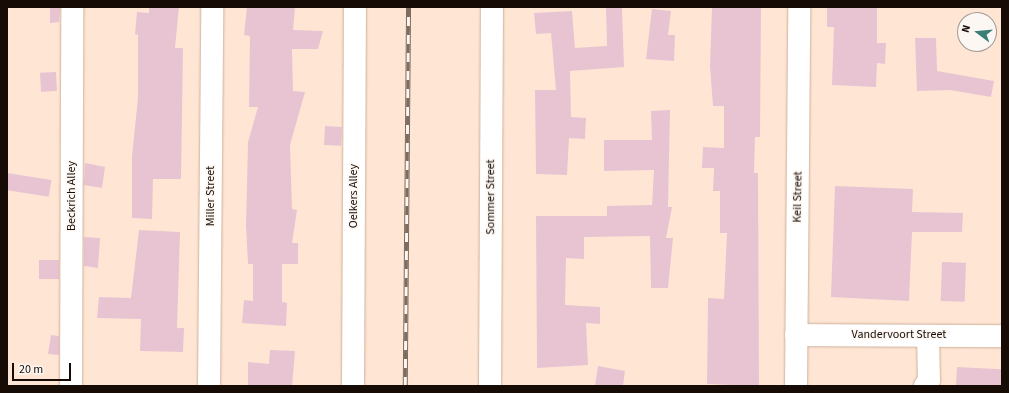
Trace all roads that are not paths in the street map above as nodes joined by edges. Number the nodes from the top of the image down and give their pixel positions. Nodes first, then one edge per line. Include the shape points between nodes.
1 (72, 7) edge
2 (212, 7) edge
3 (355, 7) edge
4 (492, 7) edge
5 (799, 7) edge
6 (796, 335) junction
7 (928, 336) junction
8 (1002, 336) edge
9 (71, 386) edge
10 (209, 386) edge
11 (353, 386) edge
12 (490, 386) edge
13 (796, 386) edge
14 (925, 386) edge

1 - 9 street, Beckrich Alley
2 - 10 street, Miller Street
3 - 11 street, Oelkers Alley
4 - 12 street, Sommer Street
5 - 6 street, Keil Street
6 - 7 street, Vandervoort Street
6 - 13 street, Keil Street
7 - 8 street, Vandervoort Street
7 - 14 street via 929,380

